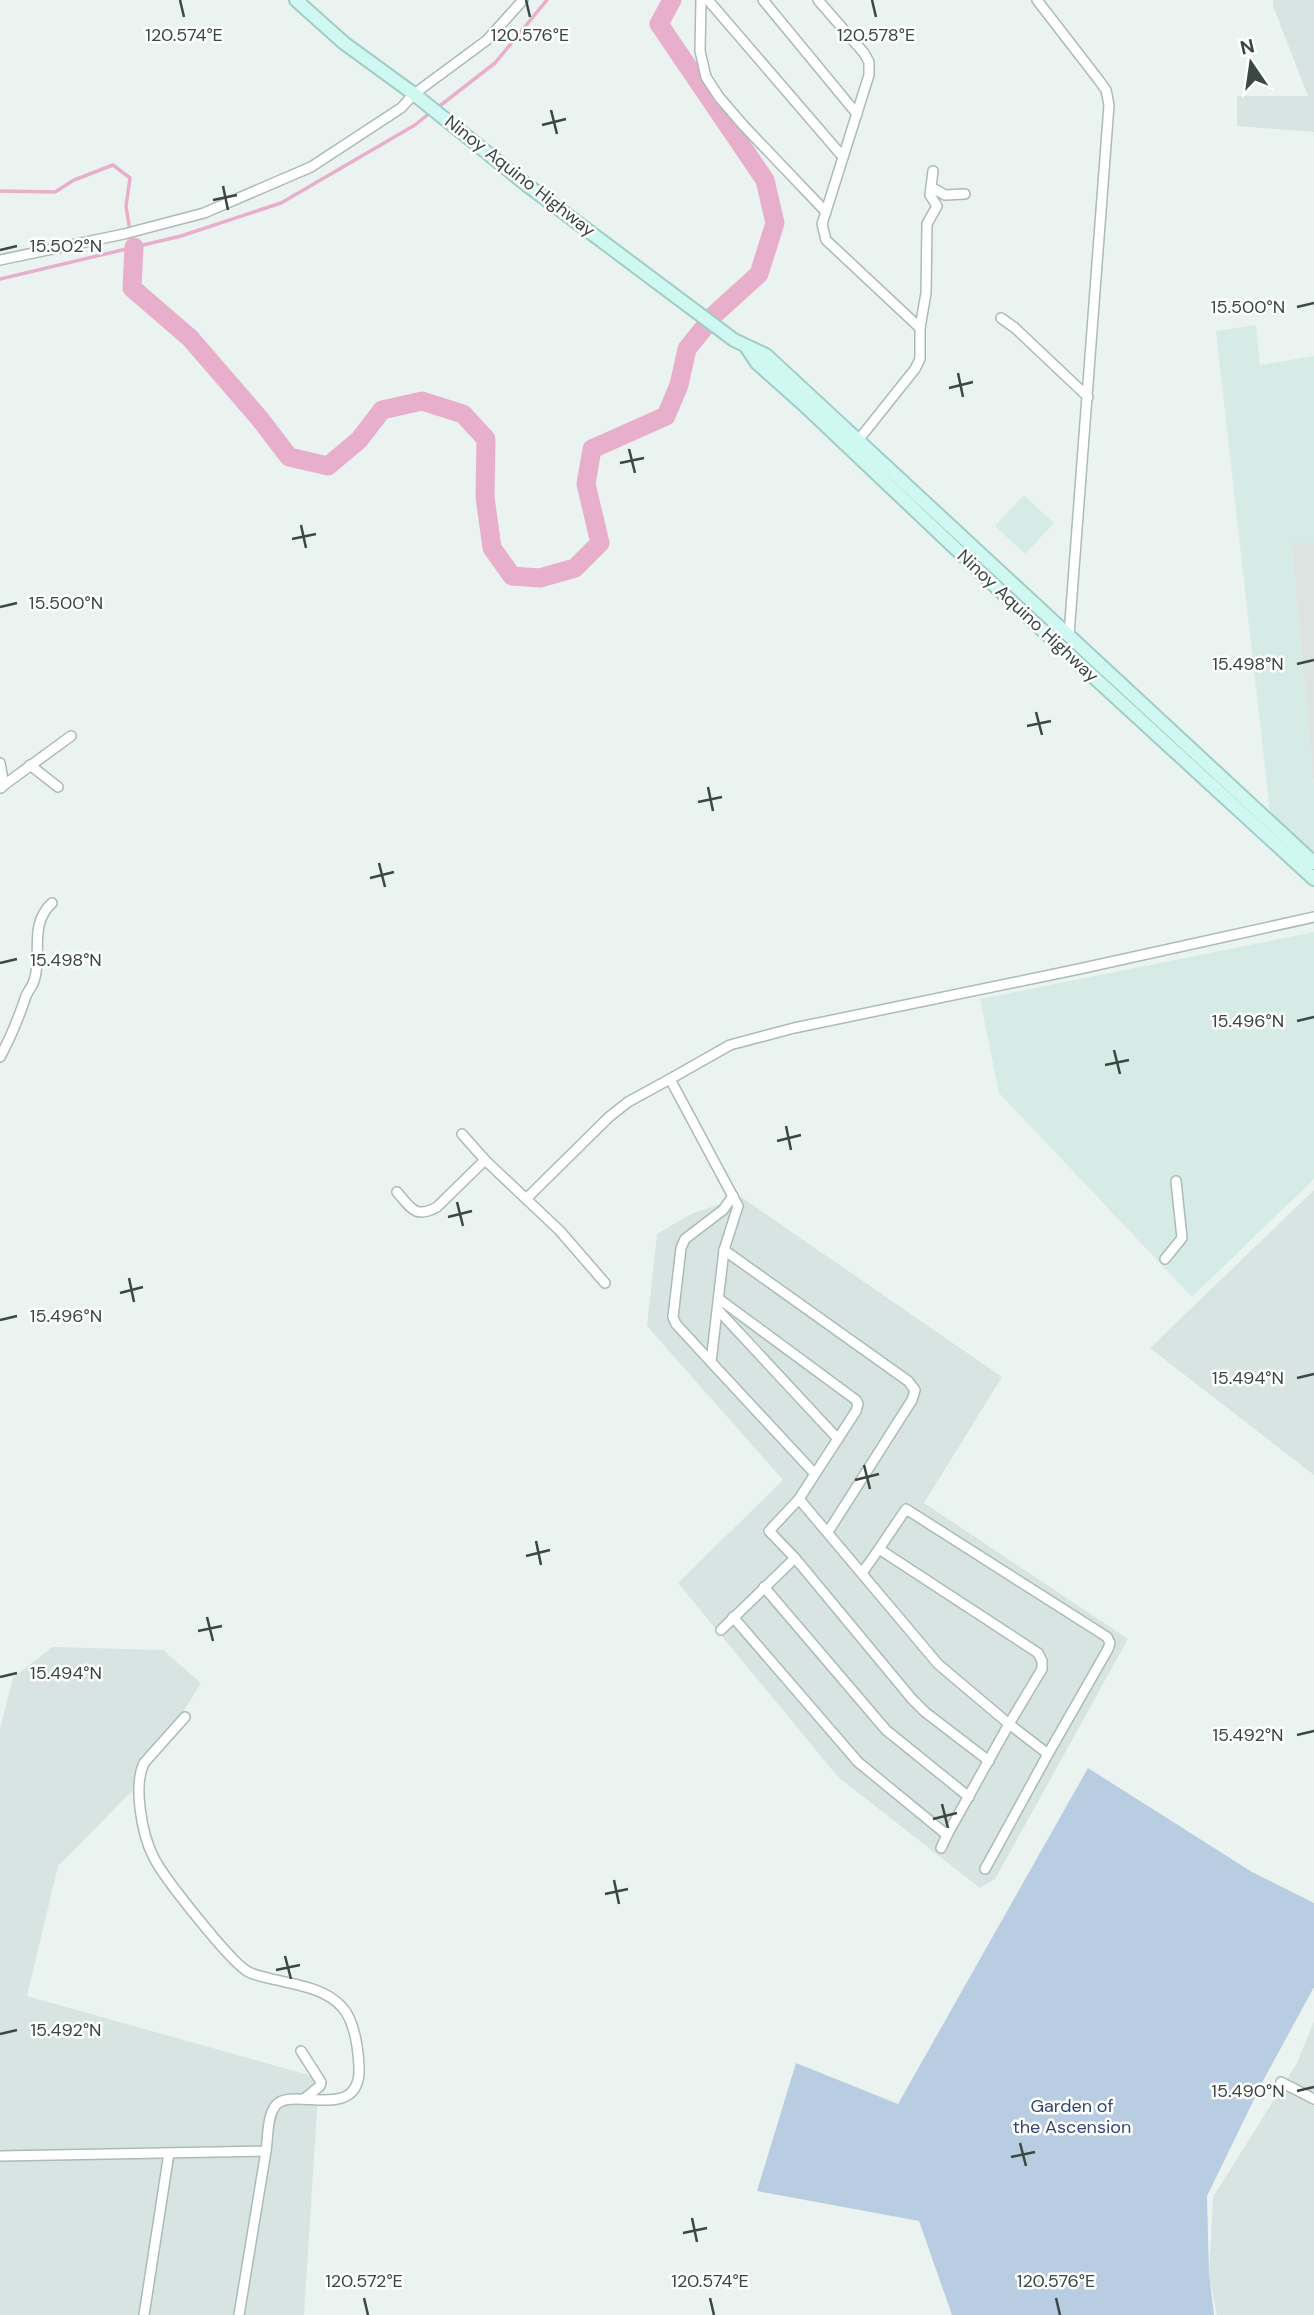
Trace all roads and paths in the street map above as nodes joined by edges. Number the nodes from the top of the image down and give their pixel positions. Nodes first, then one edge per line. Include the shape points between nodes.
1 (296, 0) edge
2 (523, 0) edge
3 (701, 0) edge
4 (708, 0) edge
5 (763, 0) edge
6 (818, 0) edge
7 (1037, 0) edge
8 (416, 96) junction
9 (857, 114) junction
10 (843, 157) junction
11 (933, 172) dead end
12 (931, 187) junction
13 (965, 194) dead end
14 (826, 212) junction
15 (0, 260) edge
16 (1001, 318) dead end
17 (920, 328) junction
18 (1088, 397) junction
19 (855, 445) junction
20 (1032, 600) junction
21 (1022, 611) junction
22 (1069, 635) junction
23 (1080, 654) junction
24 (71, 736) dead end
25 (0, 763) edge
26 (30, 765) junction
27 (2, 787) edge
28 (58, 787) dead end
29 (1314, 863) edge
30 (1314, 879) edge
31 (52, 903) dead end
32 (1314, 917) edge
33 (0, 1057) edge
34 (670, 1079) junction
35 (462, 1133) dead end
36 (485, 1160) junction
37 (1176, 1181) dead end
38 (397, 1192) dead end
39 (733, 1196) junction
40 (527, 1198) junction
41 (715, 1217) junction
42 (727, 1234) junction
43 (724, 1250) junction
44 (1165, 1259) dead end
45 (605, 1283) dead end
46 (719, 1299) junction
47 (718, 1310) junction
48 (710, 1362) junction
49 (838, 1439) junction
50 (815, 1474) junction
51 (799, 1499) junction
52 (828, 1532) junction
53 (879, 1549) junction
54 (795, 1558) junction
55 (862, 1573) junction
56 (764, 1587) junction
57 (733, 1617) junction
58 (721, 1630) dead end
59 (185, 1717) dead end
60 (1009, 1724) junction
61 (1048, 1754) junction
62 (989, 1761) junction
63 (969, 1797) junction
64 (947, 1835) junction
65 (941, 1848) dead end
66 (985, 1869) dead end
67 (301, 2051) dead end
68 (1281, 2082) dead end
69 (304, 2099) junction
70 (1314, 2099) edge
71 (266, 2151) junction
72 (169, 2153) junction
73 (0, 2156) edge
74 (144, 2315) edge
75 (239, 2315) edge

1 - 8 main road, Ninoy Aquino Highway via 344,43
2 - 8 street via 487,40
3 - 14 street via 700,51 706,77 744,126
4 - 10 street
5 - 9 street
6 - 9 street via 869,62
7 - 18 street via 1106,90 1109,105
8 - 15 street via 311,167 229,204 143,230
8 - 19 main road, Ninoy Aquino Highway via 747,348 757,363
9 - 10 street
10 - 14 street
11 - 12 street
12 - 13 street via 945,195
12 - 17 street via 937,206 927,224 926,293
14 - 17 street via 822,224 826,240
16 - 18 street
17 - 19 street via 915,369
18 - 22 street
19 - 20 main road, Ninoy Aquino Highway
19 - 21 main road, Ninoy Aquino Highway
20 - 21 main road
20 - 22 main road, Ninoy Aquino Highway
21 - 23 main road, Ninoy Aquino Highway
22 - 23 main road, Ninoy Aquino Highway
23 - 29 main road, Ninoy Aquino Highway
23 - 30 main road, Ninoy Aquino Highway
24 - 26 street
25 - 27 street
26 - 27 street
26 - 28 street
31 - 33 street via 36,934 34,981
32 - 34 street via 794,1028 730,1045
34 - 39 street
34 - 40 street via 608,1118
35 - 36 street
36 - 38 street via 428,1212 414,1211
36 - 40 street
37 - 44 street via 1182,1238
39 - 41 street
39 - 42 street via 738,1210
40 - 45 street
41 - 42 street
41 - 48 street via 682,1244 672,1314
42 - 43 street
43 - 46 street
43 - 52 street via 915,1390
46 - 47 street
46 - 49 street via 856,1400 856,1412
47 - 48 street
47 - 49 street
48 - 50 street
49 - 50 street
50 - 51 street
51 - 52 street
51 - 54 street via 769,1531
52 - 55 street
53 - 55 street
53 - 60 street via 1041,1657 1042,1669
53 - 61 street via 906,1509 1107,1637 1108,1649
54 - 56 street
54 - 62 street via 912,1699
55 - 60 street via 938,1664
56 - 57 street
56 - 63 street via 886,1730
57 - 58 street
57 - 64 street via 858,1762
59 - 69 street via 141,1770 138,1793 152,1854 183,1898 246,1970 315,1990 347,2013 359,2065 355,2087 333,2100
60 - 61 street
60 - 62 street
61 - 66 street
62 - 63 street
63 - 64 street
64 - 65 street
67 - 69 street via 321,2082
68 - 70 street
69 - 71 street via 285,2099 276,2105
71 - 72 street
71 - 75 street
72 - 73 street
72 - 74 street

